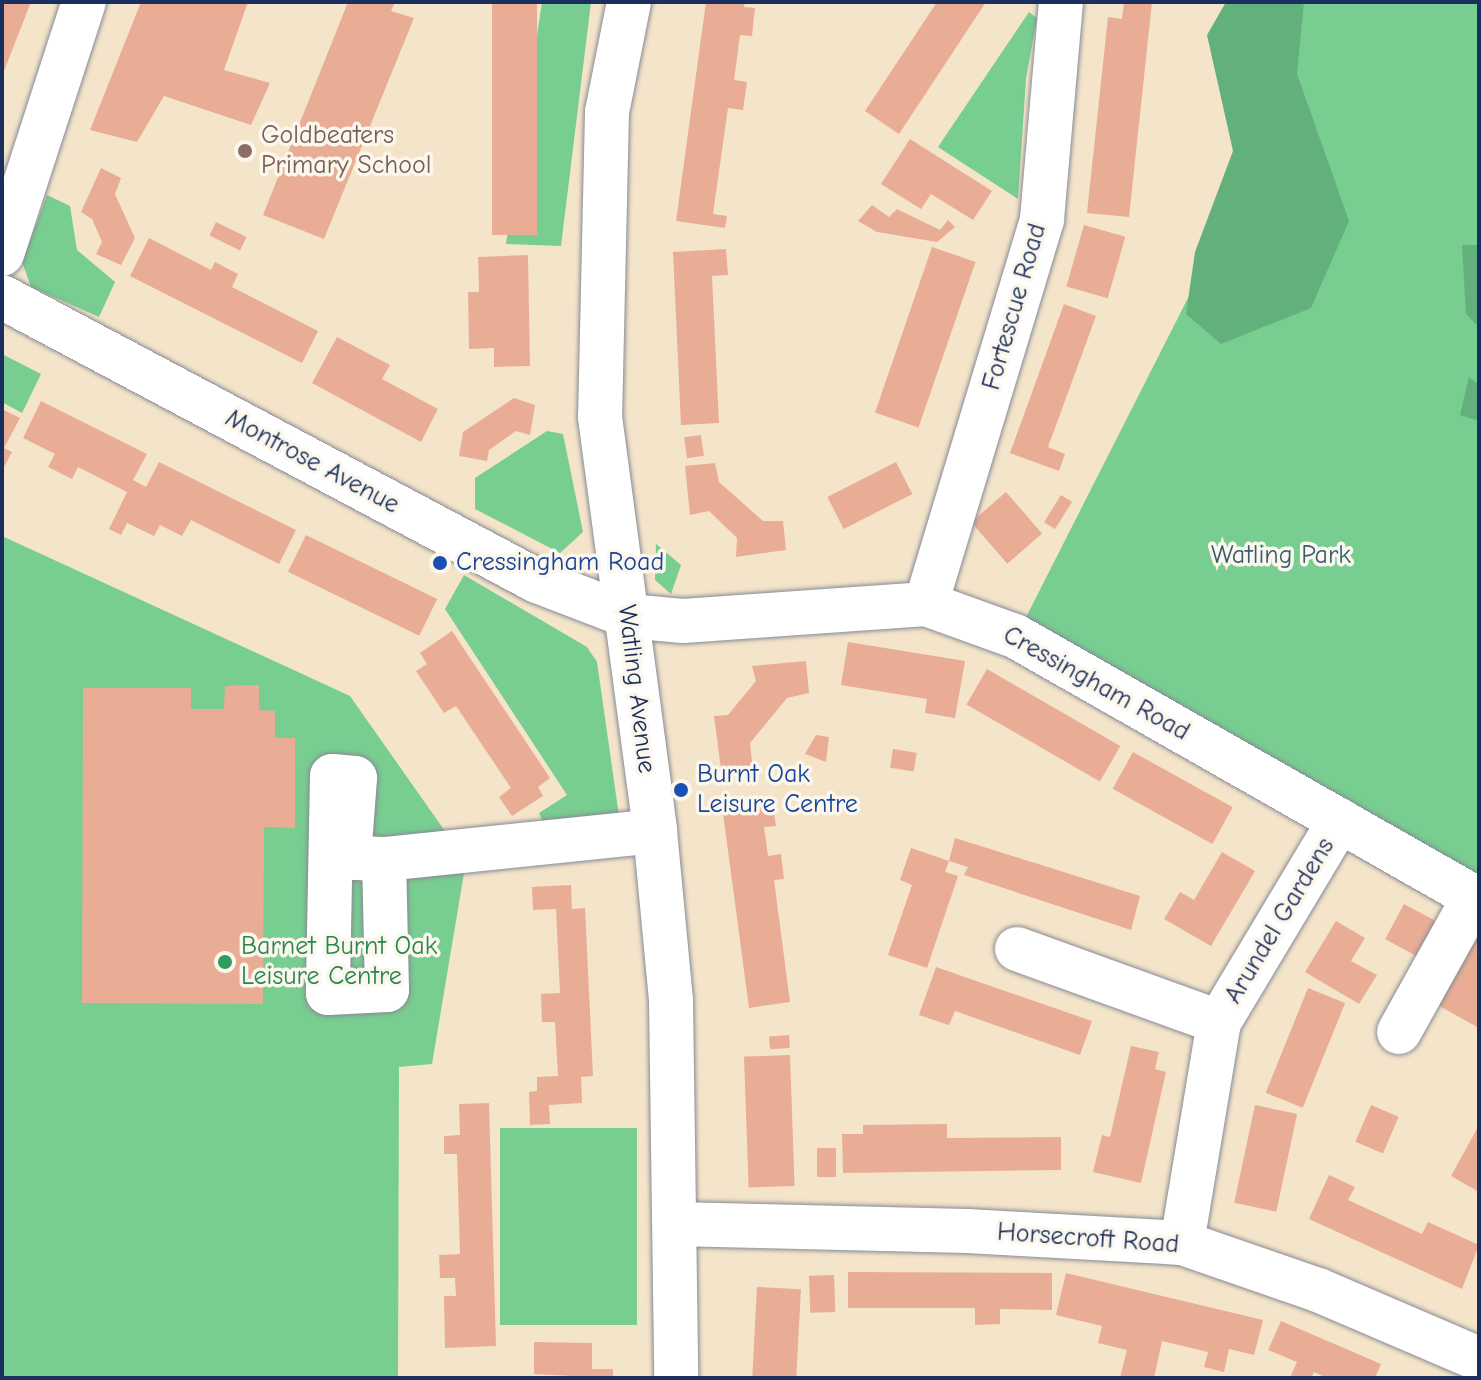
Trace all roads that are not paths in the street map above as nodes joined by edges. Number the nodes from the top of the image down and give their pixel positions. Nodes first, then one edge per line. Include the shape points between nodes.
1 (84, 2) edge
2 (629, 2) edge
3 (1061, 2) edge
4 (2, 254) edge
5 (2, 297) edge
6 (926, 604) junction
7 (628, 616) junction
8 (1340, 820) junction
9 (655, 831) junction
10 (384, 859) dead end
11 (1476, 898) edge
12 (1017, 949) dead end
13 (1219, 1022) junction
14 (1399, 1032) dead end
15 (676, 1224) junction
16 (1182, 1243) junction
17 (1472, 1361) edge
18 (676, 1378) edge

1 - 4 street
2 - 7 street, Watling Avenue via 607,112 600,417
3 - 6 street, Fortescue Road via 1042,219
5 - 7 street, Montrose Avenue via 537,581
6 - 7 street, Cressingham Road via 683,621
6 - 8 street, Cressingham Road via 1015,636
7 - 9 street, Watling Avenue
8 - 11 street, Cressingham Road
8 - 13 street, Arundel Gardens
9 - 10 street
9 - 15 street, Watling Avenue via 671,1000
11 - 14 street
12 - 13 street, Arundel Gardens
13 - 16 street, Arundel Gardens
15 - 16 street, Horsecroft Road
15 - 18 street, Watling Avenue
16 - 17 street, Horsecroft Road via 1318,1290

